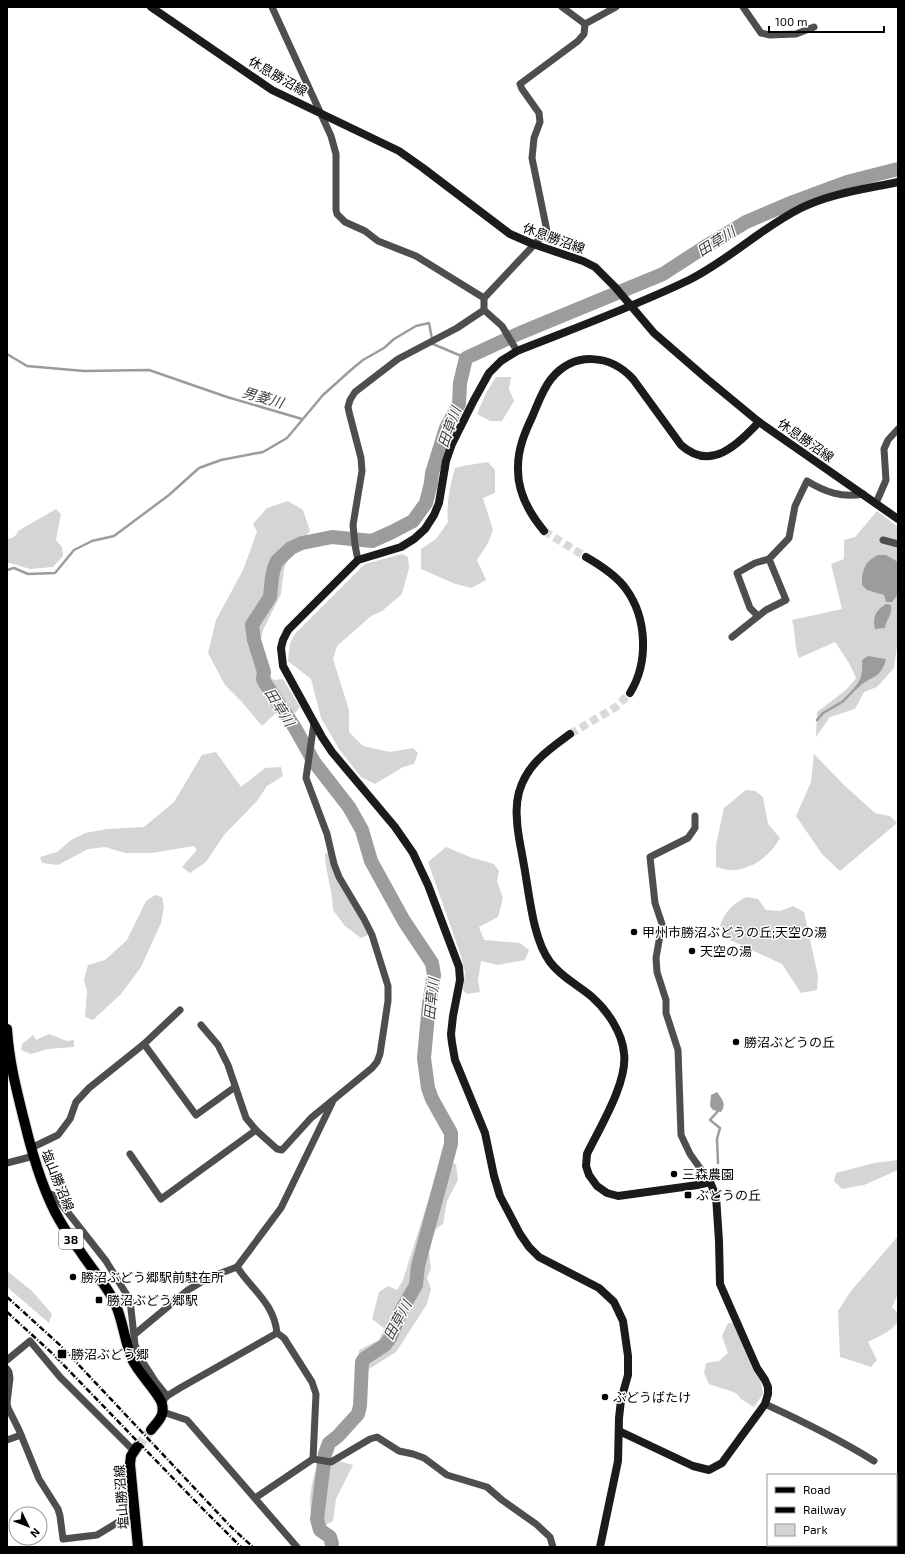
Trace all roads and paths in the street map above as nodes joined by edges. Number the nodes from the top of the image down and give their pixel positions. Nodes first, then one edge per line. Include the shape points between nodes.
1 (151, 7) edge
2 (272, 7) edge
3 (562, 7) edge
4 (616, 7) edge
5 (743, 7) edge
6 (585, 24) junction
7 (814, 27) dead end
8 (321, 114) junction
9 (898, 182) edge
10 (533, 244) junction
11 (484, 298) junction
12 (631, 306) junction
13 (484, 310) junction
14 (517, 351) junction
15 (759, 422) junction
16 (898, 429) edge
17 (863, 494) junction
18 (876, 502) junction
19 (898, 519) edge
20 (544, 531) tunnel mouth
21 (883, 540) dead end
22 (898, 544) edge
23 (586, 557) tunnel mouth
24 (769, 559) junction
25 (358, 560) junction
26 (758, 616) junction
27 (732, 637) dead end
28 (630, 692) tunnel mouth
29 (314, 723) junction
30 (570, 734) tunnel mouth
31 (695, 816) dead end
32 (180, 1010) dead end
33 (201, 1026) dead end
34 (7, 1029) edge
35 (144, 1044) junction
36 (8, 1048) edge
37 (235, 1087) junction
38 (333, 1101) junction
39 (256, 1130) junction
40 (32, 1152) junction
41 (130, 1154) dead end
42 (7, 1163) edge
43 (710, 1182) junction
44 (48, 1193) junction
45 (237, 1267) junction
46 (277, 1333) junction
47 (134, 1334) junction
48 (7, 1360) edge
49 (7, 1369) edge
50 (164, 1403) junction
51 (765, 1404) junction
52 (151, 1430) tunnel mouth
53 (619, 1431) junction
54 (21, 1435) junction
55 (7, 1440) edge
56 (135, 1449) joint
57 (313, 1459) junction
58 (874, 1461) dead end
59 (256, 1498) junction
60 (135, 1512) junction
61 (138, 1547) edge
62 (297, 1547) edge
63 (553, 1547) edge
64 (600, 1547) edge

1 - 8 street, 休息勝沼線 via 272,90
2 - 8 street
3 - 6 street
4 - 6 street
5 - 7 street via 761,32 770,35 796,34
6 - 10 street via 584,34 578,41 520,84 539,113 540,122 534,138 532,158 547,231
8 - 10 street, 休息勝沼線 via 399,151 510,234
8 - 11 street via 336,154 337,214 345,222 365,231 378,241 416,256
9 - 12 street via 835,196 802,207 690,279
10 - 11 street
10 - 12 street, 休息勝沼線 via 595,267
11 - 13 street
12 - 14 street
12 - 15 street, 休息勝沼線 via 654,333 677,354
13 - 14 street via 502,326
13 - 25 street via 457,328 398,359 356,392 350,400 348,407 360,451 362,471 353,525
14 - 25 street via 501,361 489,373 471,406 452,444 446,461 439,503 425,529 401,547
15 - 17 street, 休息勝沼線
15 - 20 street via 741,440 720,455 696,456 681,445 625,370 606,360 593,359 572,363 562,369 548,384 520,446 518,468 521,492 534,519
16 - 18 street via 884,449 886,480
17 - 18 street, 休息勝沼線
17 - 24 street via 852,496 826,492 807,481 795,506 789,538
18 - 19 street, 休息勝沼線
21 - 22 street
23 - 28 street via 602,566 626,588 638,611 644,647 636,683
24 - 26 street via 786,600
24 - 26 street via 737,573 750,608
25 - 29 street via 288,630 283,640 282,666
26 - 27 street
29 - 38 street via 306,778 327,834 339,877 372,935 388,986 385,1024 377,1062
29 - 53 street via 332,752 395,826 413,853 455,952 460,980 451,1034 455,1060 485,1133 500,1196 529,1247 539,1257 599,1288 614,1302 623,1320 628,1375 621,1400
30 - 43 street via 541,755 532,766 519,792 516,820 534,921 542,948 558,971 601,1006 622,1040 622,1078 587,1154 586,1166 589,1175 601,1190 618,1196
31 - 43 street via 695,828 688,838 650,857 655,903 662,924 656,958 657,972 678,1050 681,1135 690,1154
32 - 35 street
33 - 37 street via 218,1045
34 - 36 main road, 塩山勝沼線 / 38
35 - 37 street via 196,1115
35 - 40 street via 89,1088 76,1102 70,1119 58,1135
36 - 40 main road, 塩山勝沼線 / 38
37 - 39 street via 246,1118
38 - 39 street via 311,1118 282,1150 277,1149
38 - 45 street via 281,1208
39 - 41 street via 161,1199
40 - 42 street
40 - 44 main road, 塩山勝沼線 / 38
43 - 51 street via 716,1196 720,1284 768,1387
44 - 47 street via 55,1196 106,1260 130,1300
44 - 50 main road, 塩山勝沼線 / 38 via 59,1219 114,1302 133,1361
45 - 46 street via 263,1297 271,1312
45 - 47 street via 208,1278 188,1290
46 - 50 street
46 - 57 street via 284,1338 312,1382 316,1394
47 - 50 street via 135,1345
48 - 56 street via 30,1341 60,1376
49 - 54 street via 10,1378 8,1408
50 - 52 main road via 161,1417
50 - 59 street via 187,1420
51 - 53 street via 722,1463 709,1470 694,1466
51 - 58 street via 847,1444
53 - 64 street via 618,1461
54 - 55 street
54 - 60 street via 39,1479 58,1509 63,1538 97,1535
56 - 60 main road, 塩山勝沼線 via 130,1464
57 - 59 street
57 - 63 street via 331,1462 377,1437 399,1451 424,1458 447,1475 486,1486 536,1524 550,1537
59 - 62 street
60 - 61 main road, 塩山勝沼線

